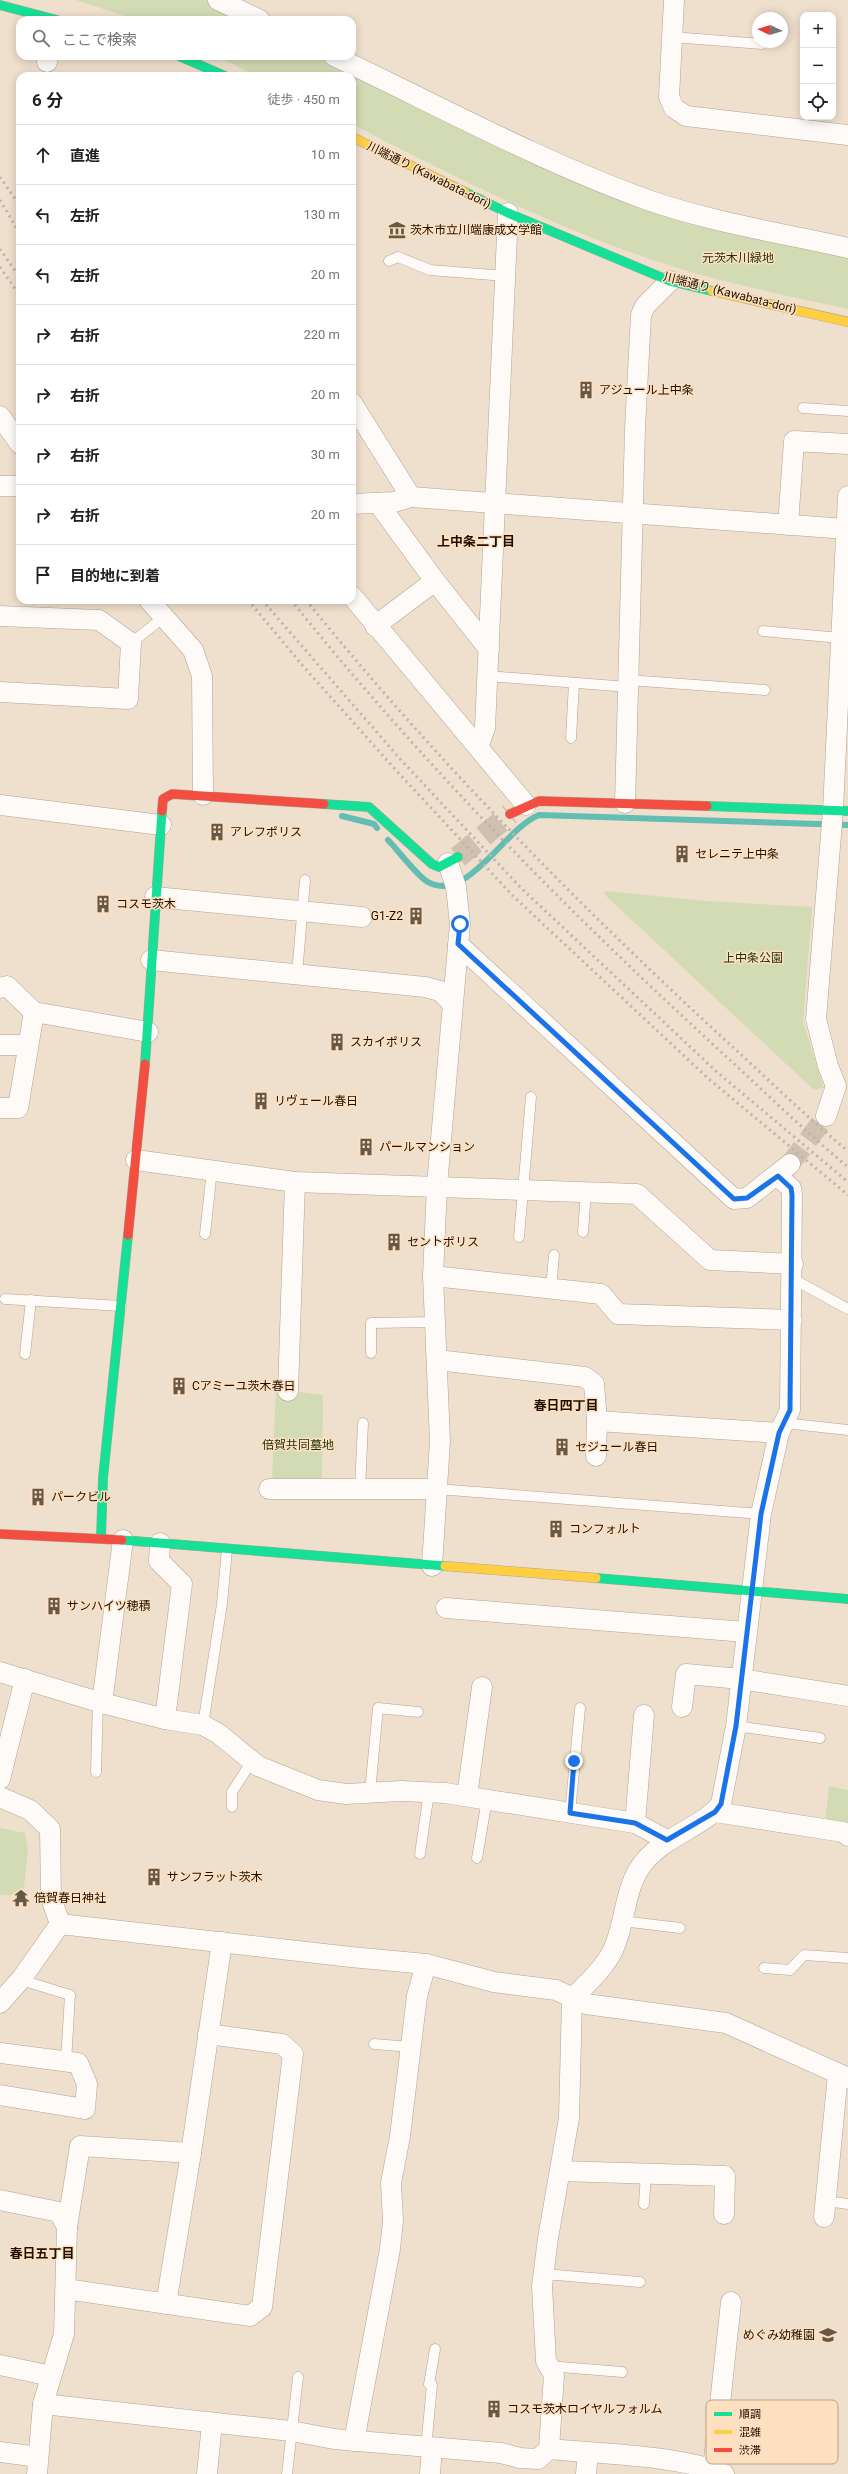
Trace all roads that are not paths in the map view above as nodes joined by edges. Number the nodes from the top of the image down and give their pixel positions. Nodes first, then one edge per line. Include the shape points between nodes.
1 (218, 0) edge
2 (674, 0) edge
3 (0, 5) edge
4 (39, 16) edge
5 (252, 16) edge
6 (672, 37) junction
7 (752, 43) edge
8 (188, 60) edge
9 (342, 60) edge
10 (216, 72) edge
11 (848, 135) edge
12 (356, 139) edge
13 (508, 213) junction
14 (848, 248) edge
15 (389, 261) dead end
16 (505, 276) junction
17 (670, 281) junction
18 (848, 322) edge
19 (803, 408) dead end
20 (356, 409) edge
21 (848, 411) edge
22 (0, 416) edge
23 (16, 438) edge
24 (848, 444) edge
25 (0, 486) edge
26 (16, 486) edge
27 (848, 496) edge
28 (411, 497) junction
29 (496, 502) junction
30 (378, 503) junction
31 (356, 504) edge
32 (633, 513) junction
33 (788, 525) junction
34 (847, 529) edge
35 (435, 581) junction
36 (356, 601) edge
37 (152, 604) edge
38 (0, 616) edge
39 (164, 618) junction
40 (375, 626) junction
41 (763, 631) dead end
42 (840, 638) junction
43 (131, 643) junction
44 (489, 649) junction
45 (488, 676) junction
46 (574, 683) junction
47 (628, 683) junction
48 (765, 690) dead end
49 (0, 692) edge
50 (842, 732) edge
51 (571, 738) dead end
52 (478, 747) junction
53 (202, 795) junction
54 (625, 803) junction
55 (0, 805) edge
56 (518, 810) joint
57 (836, 818) edge
58 (161, 825) junction
59 (454, 871) joint
60 (306, 880) dead end
61 (155, 897) junction
62 (303, 912) junction
63 (362, 917) dead end
64 (458, 944) junction
65 (151, 960) junction
66 (297, 974) junction
67 (0, 988) edge
68 (451, 1002) junction
69 (34, 1012) junction
70 (148, 1032) junction
71 (0, 1045) edge
72 (28, 1045) junction
73 (842, 1085) edge
74 (530, 1097) dead end
75 (0, 1108) edge
76 (826, 1116) tunnel mouth
77 (136, 1160) junction
78 (212, 1170) junction
79 (295, 1182) junction
80 (437, 1185) junction
81 (522, 1189) junction
82 (586, 1192) junction
83 (583, 1232) dead end
84 (205, 1234) dead end
85 (519, 1237) dead end
86 (554, 1255) dead end
87 (793, 1272) junction
88 (433, 1276) junction
89 (551, 1289) junction
90 (5, 1299) dead end
91 (31, 1300) junction
92 (121, 1306) junction
93 (848, 1309) edge
94 (792, 1320) junction
95 (434, 1322) junction
96 (371, 1353) dead end
97 (25, 1354) dead end
98 (437, 1360) junction
99 (288, 1390) dead end
100 (597, 1421) junction
101 (362, 1423) dead end
102 (781, 1428) junction
103 (848, 1430) edge
104 (596, 1456) dead end
105 (269, 1489) dead end
106 (360, 1489) junction
107 (437, 1489) junction
108 (761, 1514) junction
109 (0, 1534) edge
110 (101, 1538) junction
111 (123, 1540) junction
112 (160, 1543) junction
113 (227, 1549) junction
114 (432, 1566) junction
115 (752, 1590) junction
116 (848, 1599) edge
117 (446, 1608) dead end
118 (746, 1632) junction
119 (0, 1672) edge
120 (25, 1679) junction
121 (741, 1679) junction
122 (482, 1687) dead end
123 (848, 1696) edge
124 (100, 1702) junction
125 (682, 1707) dead end
126 (580, 1708) dead end
127 (418, 1712) dead end
128 (644, 1715) dead end
129 (165, 1718) junction
130 (203, 1725) junction
131 (736, 1726) junction
132 (820, 1738) dead end
133 (252, 1761) junction
134 (96, 1772) dead end
135 (0, 1779) edge
136 (370, 1792) junction
137 (430, 1792) junction
138 (467, 1796) junction
139 (0, 1797) edge
140 (487, 1799) junction
141 (232, 1806) dead end
142 (715, 1812) junction
143 (570, 1813) junction
144 (635, 1823) junction
145 (848, 1836) edge
146 (667, 1840) junction
147 (420, 1854) dead end
148 (477, 1858) dead end
149 (622, 1921) junction
150 (60, 1924) junction
151 (680, 1928) dead end
152 (222, 1942) junction
153 (848, 1958) edge
154 (426, 1964) junction
155 (764, 1968) dead end
156 (21, 1980) junction
157 (572, 1999) junction
158 (0, 2004) edge
159 (208, 2034) junction
160 (374, 2044) dead end
161 (411, 2047) junction
162 (0, 2053) edge
163 (66, 2062) junction
164 (843, 2076) edge
165 (0, 2095) edge
166 (191, 2153) junction
167 (560, 2171) junction
168 (646, 2174) junction
169 (0, 2200) edge
170 (644, 2204) dead end
171 (848, 2204) edge
172 (825, 2209) joint
173 (724, 2214) dead end
174 (67, 2227) junction
175 (544, 2274) junction
176 (640, 2282) dead end
177 (66, 2289) junction
178 (731, 2302) dead end
179 (166, 2304) junction
180 (435, 2349) dead end
181 (0, 2364) edge
182 (549, 2366) junction
183 (622, 2372) dead end
184 (51, 2376) junction
185 (298, 2378) dead end
186 (725, 2400) edge
187 (42, 2404) junction
188 (212, 2423) junction
189 (291, 2431) junction
190 (354, 2441) junction
191 (429, 2448) junction
192 (549, 2449) junction
193 (0, 2452) edge
194 (588, 2453) junction
195 (37, 2465) edge
196 (653, 2467) edge
197 (721, 2473) edge
198 (206, 2474) edge
199 (287, 2474) edge
200 (430, 2474) edge
201 (586, 2474) edge

1 - 5 street
2 - 6 street
3 - 4 street
6 - 7 lane
6 - 11 street via 669,97 674,108 686,116
8 - 10 street
9 - 14 street via 569,170 646,199 695,214
12 - 13 street, 川端通り (Kawabata-dori)
13 - 16 street
13 - 17 street, 川端通り (Kawabata-dori)
15 - 16 lane via 398,257 430,270
16 - 29 street
17 - 18 street, 川端通り (Kawabata-dori)
17 - 32 street via 645,306 641,315
19 - 21 lane
20 - 28 street
22 - 23 street
24 - 33 street via 794,441
25 - 26 street
27 - 34 street
28 - 29 street
28 - 30 street
29 - 32 street
29 - 44 street
30 - 31 street
30 - 35 street
32 - 33 street
32 - 47 street
33 - 34 street
34 - 42 street
35 - 40 street
35 - 44 street
36 - 40 street
37 - 39 street
38 - 43 street via 99,620
39 - 43 lane
39 - 53 street via 192,650 202,676
40 - 52 street
41 - 42 lane
42 - 50 street
43 - 49 street via 128,699
44 - 45 street
45 - 46 lane
45 - 52 street via 485,728
46 - 47 lane
46 - 51 lane
47 - 48 lane
47 - 54 street
50 - 57 street
52 - 56 street
53 - 58 street via 172,794 163,799
53 - 59 street via 369,807 384,817 428,863
54 - 56 street via 539,801
54 - 57 street
55 - 58 street
57 - 73 street via 816,1019 828,1066
58 - 61 street
59 - 64 street via 460,924
60 - 62 lane
61 - 62 street
61 - 65 street
62 - 63 street
62 - 66 lane
64 - 68 street
64 - 87 street via 734,1199 747,1198 784,1170 792,1195
65 - 66 street
65 - 70 street
66 - 68 street via 425,987 440,991
67 - 69 street via 7,986
68 - 80 street
69 - 70 street
69 - 72 street
70 - 77 street
71 - 72 street
72 - 75 street via 18,1108
73 - 76 street
74 - 81 lane
77 - 78 street
77 - 92 street
78 - 79 street
78 - 84 lane
79 - 80 street
79 - 99 street
80 - 81 street
80 - 88 street
81 - 82 street
81 - 85 lane
82 - 83 lane
82 - 87 street via 637,1194 710,1260
86 - 89 lane
87 - 93 lane
87 - 94 street
88 - 89 street
88 - 95 street
89 - 94 street via 601,1294 618,1314
90 - 91 lane
91 - 92 lane
91 - 97 lane
92 - 110 street via 103,1478
94 - 102 street via 790,1410
95 - 96 lane via 371,1323
95 - 98 street
98 - 100 street via 585,1377 594,1384
98 - 107 street via 440,1441
100 - 102 street
100 - 104 street
101 - 106 lane
102 - 103 lane
102 - 108 street
105 - 106 street
106 - 107 street
107 - 108 lane
107 - 114 street
108 - 115 street
109 - 110 street
110 - 111 street
111 - 112 street
111 - 124 street
112 - 113 street
112 - 129 street via 159,1561 182,1584
113 - 114 street
113 - 130 lane via 222,1604
114 - 115 street
115 - 116 street
115 - 118 street
117 - 118 street
118 - 121 street
119 - 120 street
120 - 124 street
120 - 135 street
121 - 123 street
121 - 125 street via 686,1674
121 - 131 street
122 - 138 street
124 - 129 street
124 - 134 lane
126 - 143 lane
127 - 136 lane via 378,1708
128 - 144 street
129 - 130 street
130 - 133 street via 219,1734
131 - 132 lane
131 - 142 street via 721,1804
133 - 136 street via 258,1766 318,1790 346,1794
133 - 141 lane via 232,1792
136 - 137 street
137 - 138 street
137 - 147 lane
138 - 140 street
139 - 150 street via 30,1810 50,1829 51,1898
140 - 143 street
140 - 148 lane
142 - 145 street via 843,1832
142 - 146 street
143 - 144 street
144 - 146 street
146 - 149 street via 638,1870
149 - 151 lane
149 - 157 street via 614,1949
150 - 152 street
150 - 156 street
152 - 154 street
152 - 159 street
153 - 155 lane via 804,1954 790,1970
154 - 157 street via 494,1982 556,1990
154 - 161 street via 416,1996
156 - 158 street
156 - 163 lane via 70,1995
157 - 164 street via 586,2004 726,2023
157 - 167 street via 569,2118
159 - 166 street
159 - 179 street via 282,2044 293,2054 262,2307 250,2316
160 - 161 lane
161 - 190 street via 400,2136 391,2183 393,2221 390,2249
162 - 163 street
163 - 165 street via 78,2063 87,2084 85,2109
164 - 172 street
166 - 174 street via 80,2146
166 - 179 street
167 - 168 street
167 - 175 street
168 - 170 lane
168 - 173 street via 725,2176
169 - 174 street via 59,2212
171 - 172 lane
174 - 177 street
175 - 176 lane
175 - 182 street via 542,2286 546,2361
177 - 179 street
177 - 184 street via 64,2334
178 - 186 street
180 - 191 lane via 429,2384 432,2385
181 - 184 street
182 - 183 lane
182 - 192 street via 554,2375
184 - 187 street
185 - 189 lane
187 - 188 street
187 - 195 street
188 - 189 street
188 - 198 street
189 - 190 street
189 - 199 lane
190 - 191 street
191 - 192 street via 501,2453 538,2459
191 - 200 street
192 - 194 street
193 - 195 street
194 - 196 street
194 - 201 street
196 - 197 street

